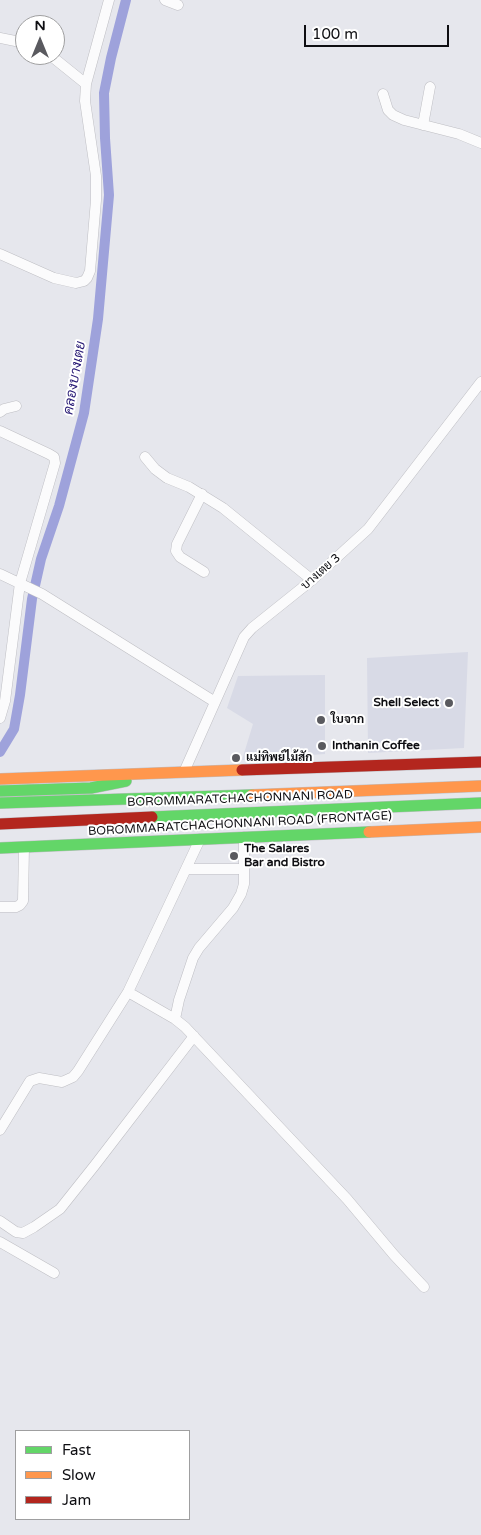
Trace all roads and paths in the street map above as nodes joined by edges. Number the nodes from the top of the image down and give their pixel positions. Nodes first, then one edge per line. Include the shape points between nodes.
1 (110, 0) edge
2 (165, 0) edge
3 (178, 5) dead end
4 (0, 38) edge
5 (15, 41) edge
6 (62, 65) edge
7 (86, 84) junction
8 (430, 87) dead end
9 (383, 94) dead end
10 (423, 125) junction
11 (481, 143) edge
12 (0, 254) edge
13 (481, 382) edge
14 (16, 406) dead end
15 (0, 412) edge
16 (0, 431) edge
17 (145, 457) dead end
18 (202, 494) junction
19 (204, 572) dead end
20 (0, 574) edge
21 (312, 580) junction
22 (23, 584) junction
23 (214, 702) junction
24 (0, 718) edge
25 (481, 762) edge
26 (179, 772) junction
27 (0, 779) edge
28 (481, 786) edge
29 (0, 791) edge
30 (0, 803) edge
31 (481, 803) edge
32 (0, 824) edge
33 (481, 827) edge
34 (244, 837) junction
35 (205, 839) junction
36 (0, 840) edge
37 (0, 848) edge
38 (24, 848) junction
39 (244, 868) junction
40 (186, 869) junction
41 (0, 908) edge
42 (128, 992) junction
43 (175, 1019) junction
44 (194, 1036) junction
45 (0, 1130) edge
46 (0, 1221) edge
47 (0, 1242) edge
48 (54, 1273) dead end
49 (424, 1287) dead end

1 - 7 street
2 - 3 street
4 - 5 street
6 - 7 street
7 - 12 street via 85,101 96,176 87,278 76,283 54,278
8 - 10 street
9 - 10 street via 393,116
10 - 11 street
13 - 21 street, บางเตย 3 via 368,529
14 - 15 street
16 - 22 street via 54,457 55,464
17 - 18 street via 167,478
18 - 19 street via 176,552
18 - 21 street
20 - 22 street
21 - 23 street, บางเตย 3 via 252,628 239,646
22 - 23 street
22 - 24 street
23 - 26 street, บางเตย 3
25 - 26 main road
26 - 27 main road
26 - 29 main road via 91,788
28 - 30 main road, BOROMMARATCHACHONNANI ROAD
31 - 32 main road, BOROMMARATCHACHONNANI ROAD
33 - 34 main road, BOROMMARATCHACHONNANI ROAD (FRONTAGE)
34 - 35 main road, BOROMMARATCHACHONNANI ROAD (FRONTAGE)
34 - 39 street
35 - 36 main road via 138,835
35 - 38 main road, BOROMMARATCHACHONNANI ROAD (FRONTAGE)
35 - 40 street
37 - 38 main road, BOROMMARATCHACHONNANI ROAD (FRONTAGE)
38 - 41 street via 22,901 16,907
39 - 40 street
39 - 43 street via 244,884 238,900 193,958
40 - 42 street
42 - 43 street
42 - 45 street via 74,1077 62,1082 39,1078 30,1081
43 - 44 street
44 - 46 street via 60,1209 24,1233 16,1232
44 - 49 street via 347,1199
47 - 48 street

